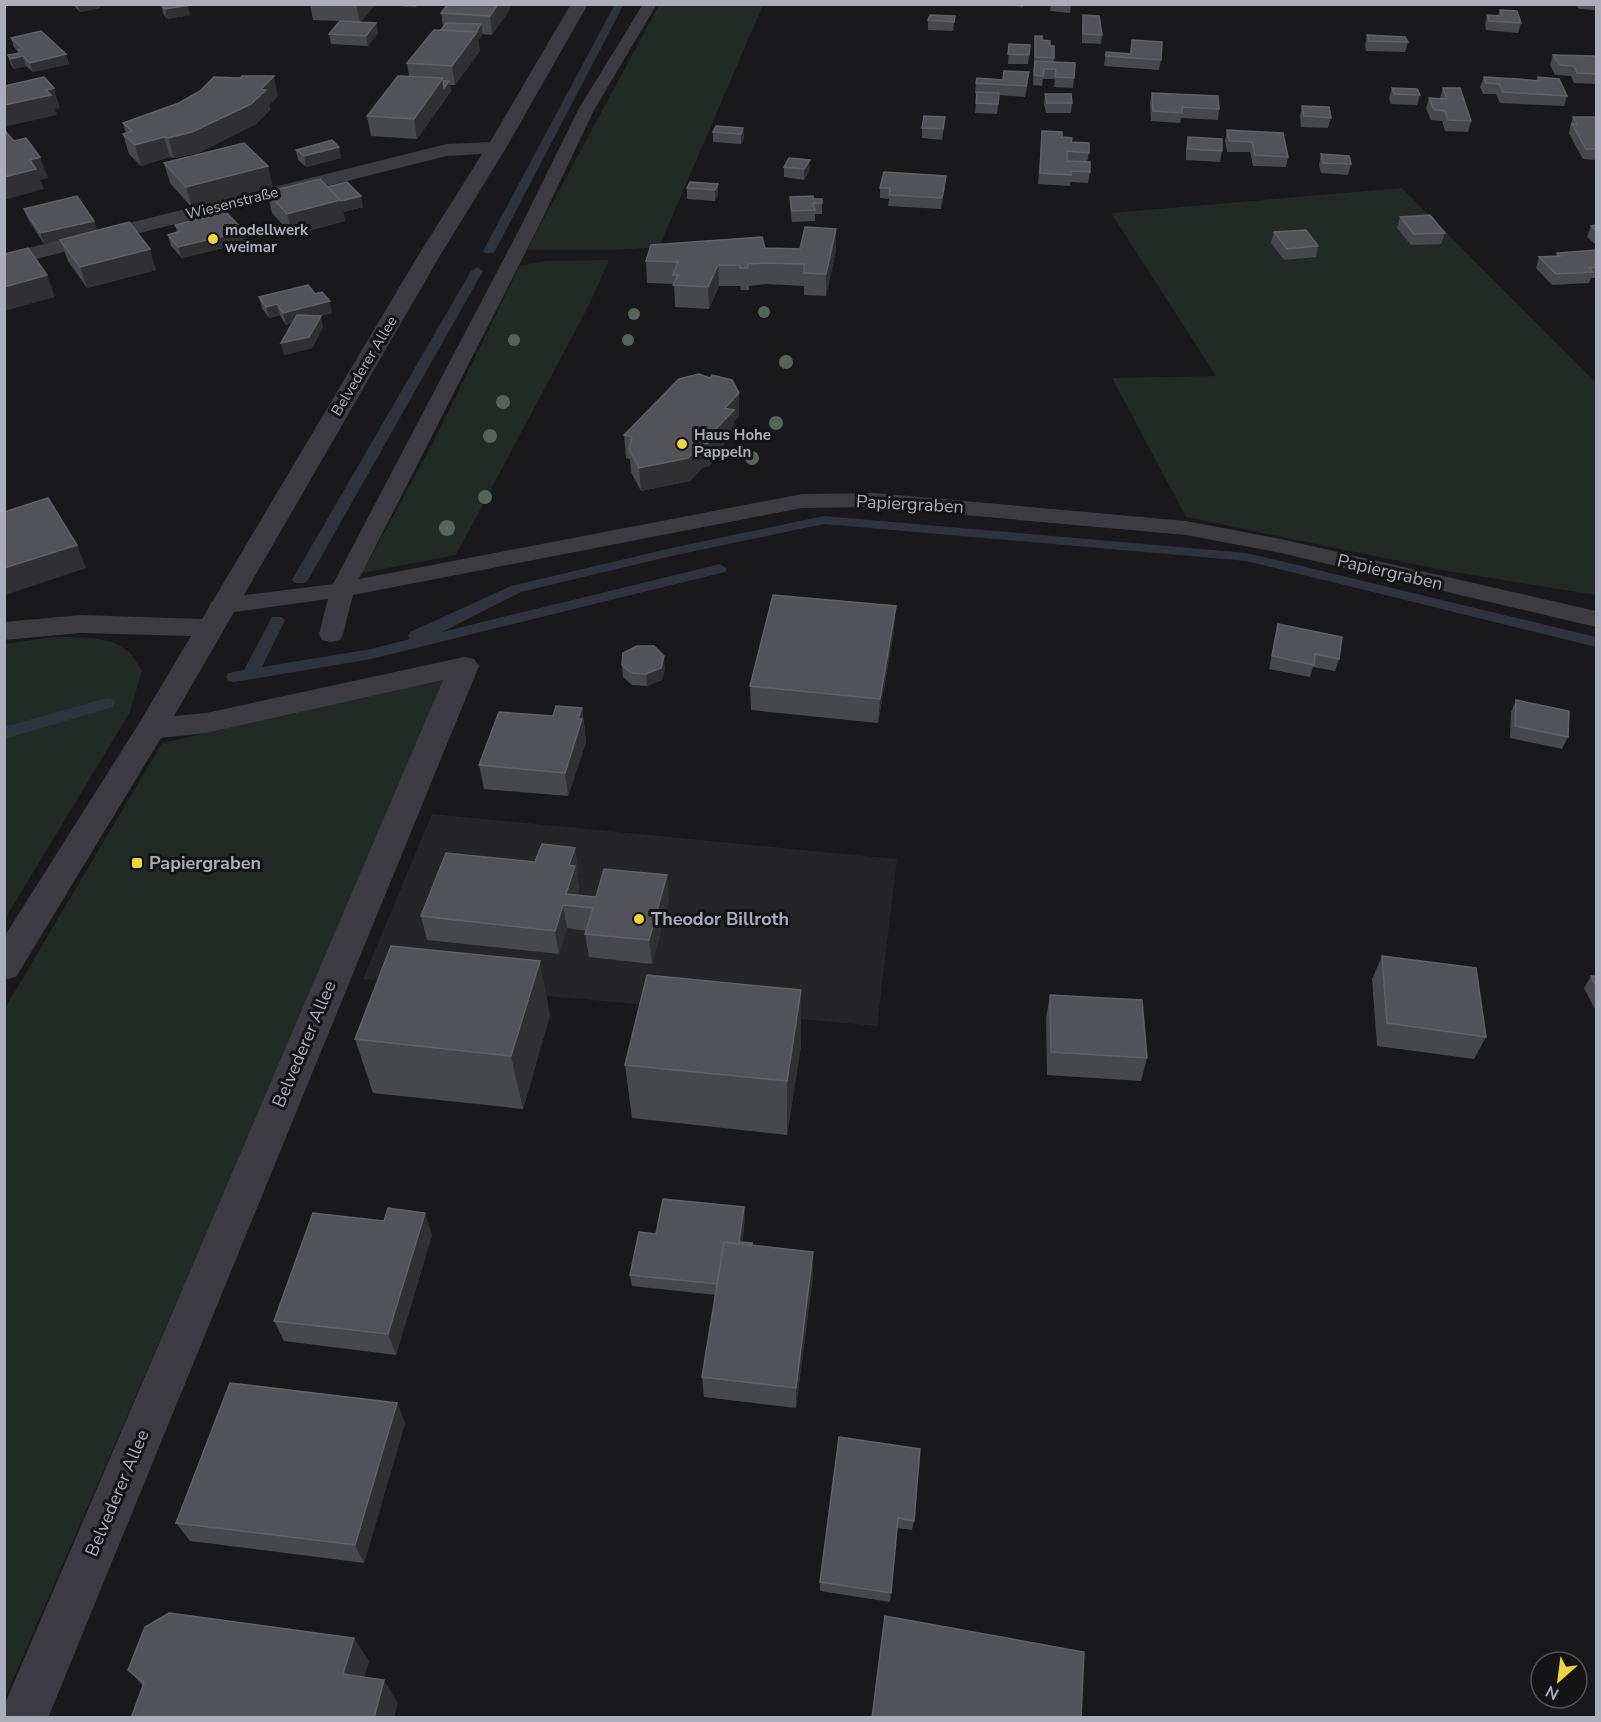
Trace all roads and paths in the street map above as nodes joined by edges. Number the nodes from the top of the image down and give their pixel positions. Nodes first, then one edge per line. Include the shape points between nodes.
1 (580, 4) edge
2 (650, 4) edge
3 (496, 148) junction
4 (4, 261) edge
5 (342, 590) junction
6 (215, 617) junction
7 (1596, 619) edge
8 (4, 631) edge
9 (331, 634) dead end
10 (151, 729) junction
11 (4, 967) edge
12 (23, 1718) edge

1 - 3 street, Belvederer Allee
2 - 5 lane via 586,110
3 - 4 street, Wiesenstraße via 447,150
3 - 6 street, Belvederer Allee
5 - 6 lane, Papiergraben
5 - 7 lane, Papiergraben via 802,501 874,500 1186,528 1281,546
5 - 9 lane
6 - 8 street, Papiergraben via 37,625
6 - 10 street, Belvederer Allee
10 - 11 street, Belvederer Allee
10 - 12 street, Belvederer Allee via 206,723 464,666

